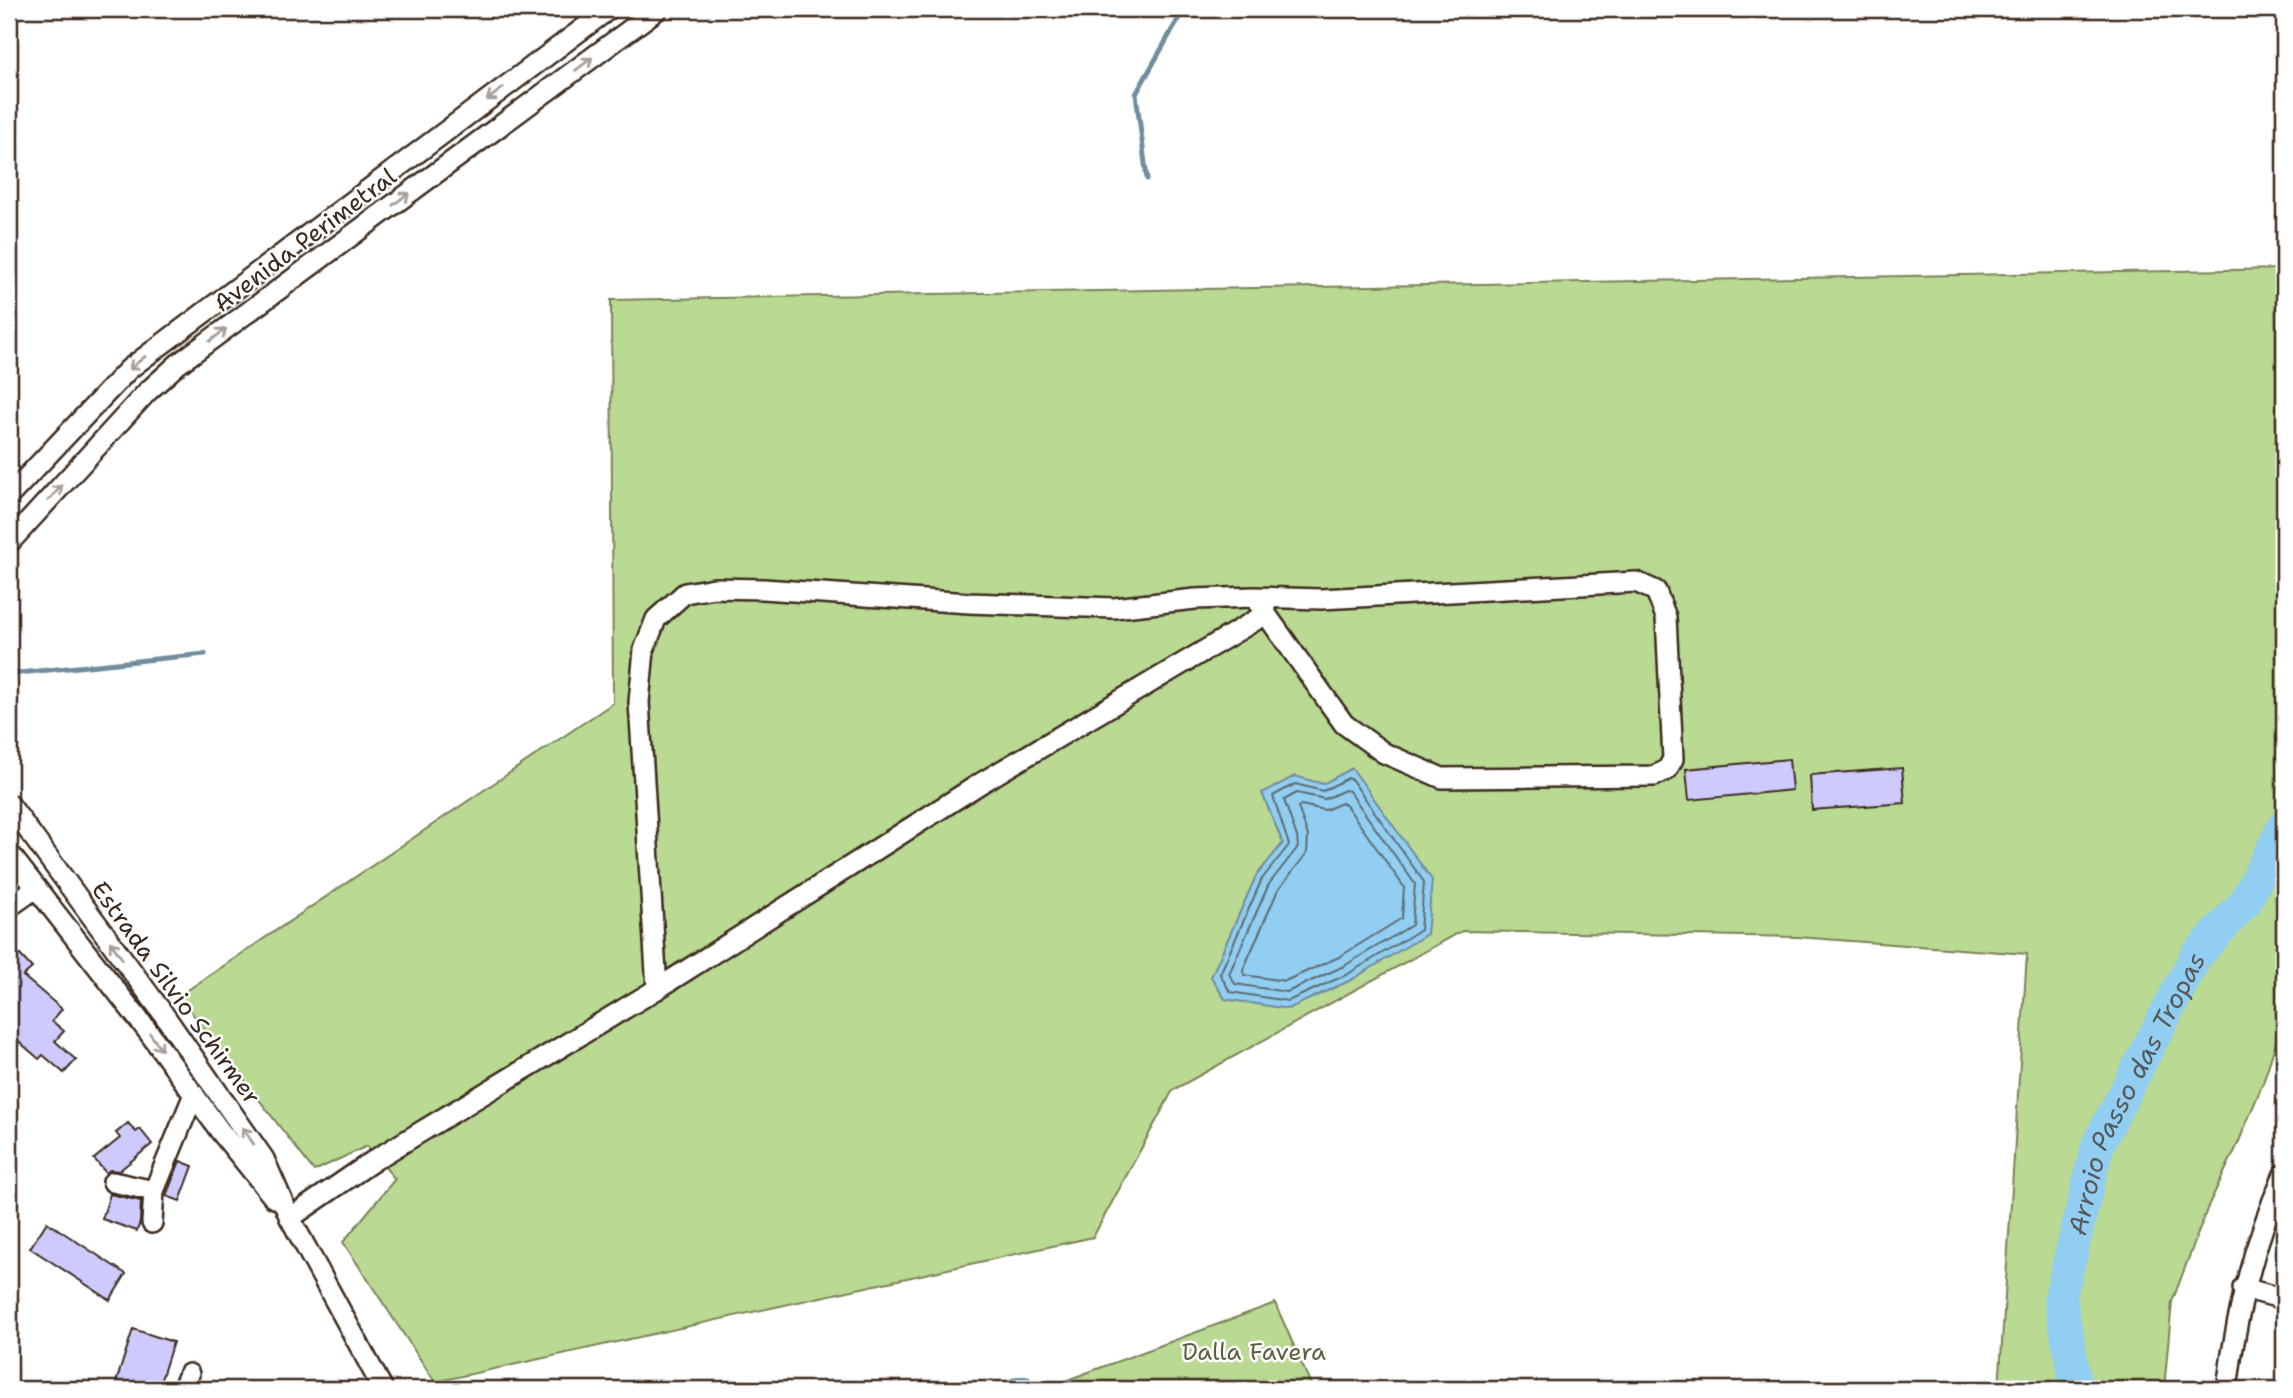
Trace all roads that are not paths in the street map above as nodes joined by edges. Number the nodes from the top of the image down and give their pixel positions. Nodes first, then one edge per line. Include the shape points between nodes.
1 (609, 9) edge
2 (658, 9) edge
3 (9, 496) edge
4 (9, 543) edge
5 (1254, 597) junction
6 (1266, 614) junction
7 (9, 804) edge
8 (9, 853) edge
9 (36, 888) junction
10 (9, 907) edge
11 (657, 989) junction
12 (194, 1094) junction
13 (2284, 1174) edge
14 (113, 1182) dead end
15 (154, 1191) junction
16 (290, 1218) junction
17 (152, 1223) dead end
18 (2243, 1289) junction
19 (2284, 1299) edge
20 (383, 1389) edge
21 (2227, 1389) edge

1 -> 3 street, Avenida Perimetral via 129,369
4 -> 2 street, Avenida Perimetral via 147,392 178,365
5 - 6 street
5 - 6 street via 1321,599 1636,582 1656,591 1666,617 1674,759 1667,770 1654,776 1442,778 1384,752 1343,723
5 - 11 street via 1114,608 763,589 714,588 685,593 656,619 644,650 639,702
6 - 11 street via 981,783
16 -> 7 street, Estrada Silvio Schirmer via 264,1159
8 - 9 street, Estrada Silvio Schirmer
9 - 10 street
9 -> 12 street, Estrada Silvio Schirmer
11 - 16 street via 376,1159
12 - 15 street
12 - 16 street, Estrada Silvio Schirmer
13 - 18 street
14 - 15 street
15 - 17 street
16 - 20 street, Estrada Silvio Schirmer
18 - 19 street
18 - 21 street

